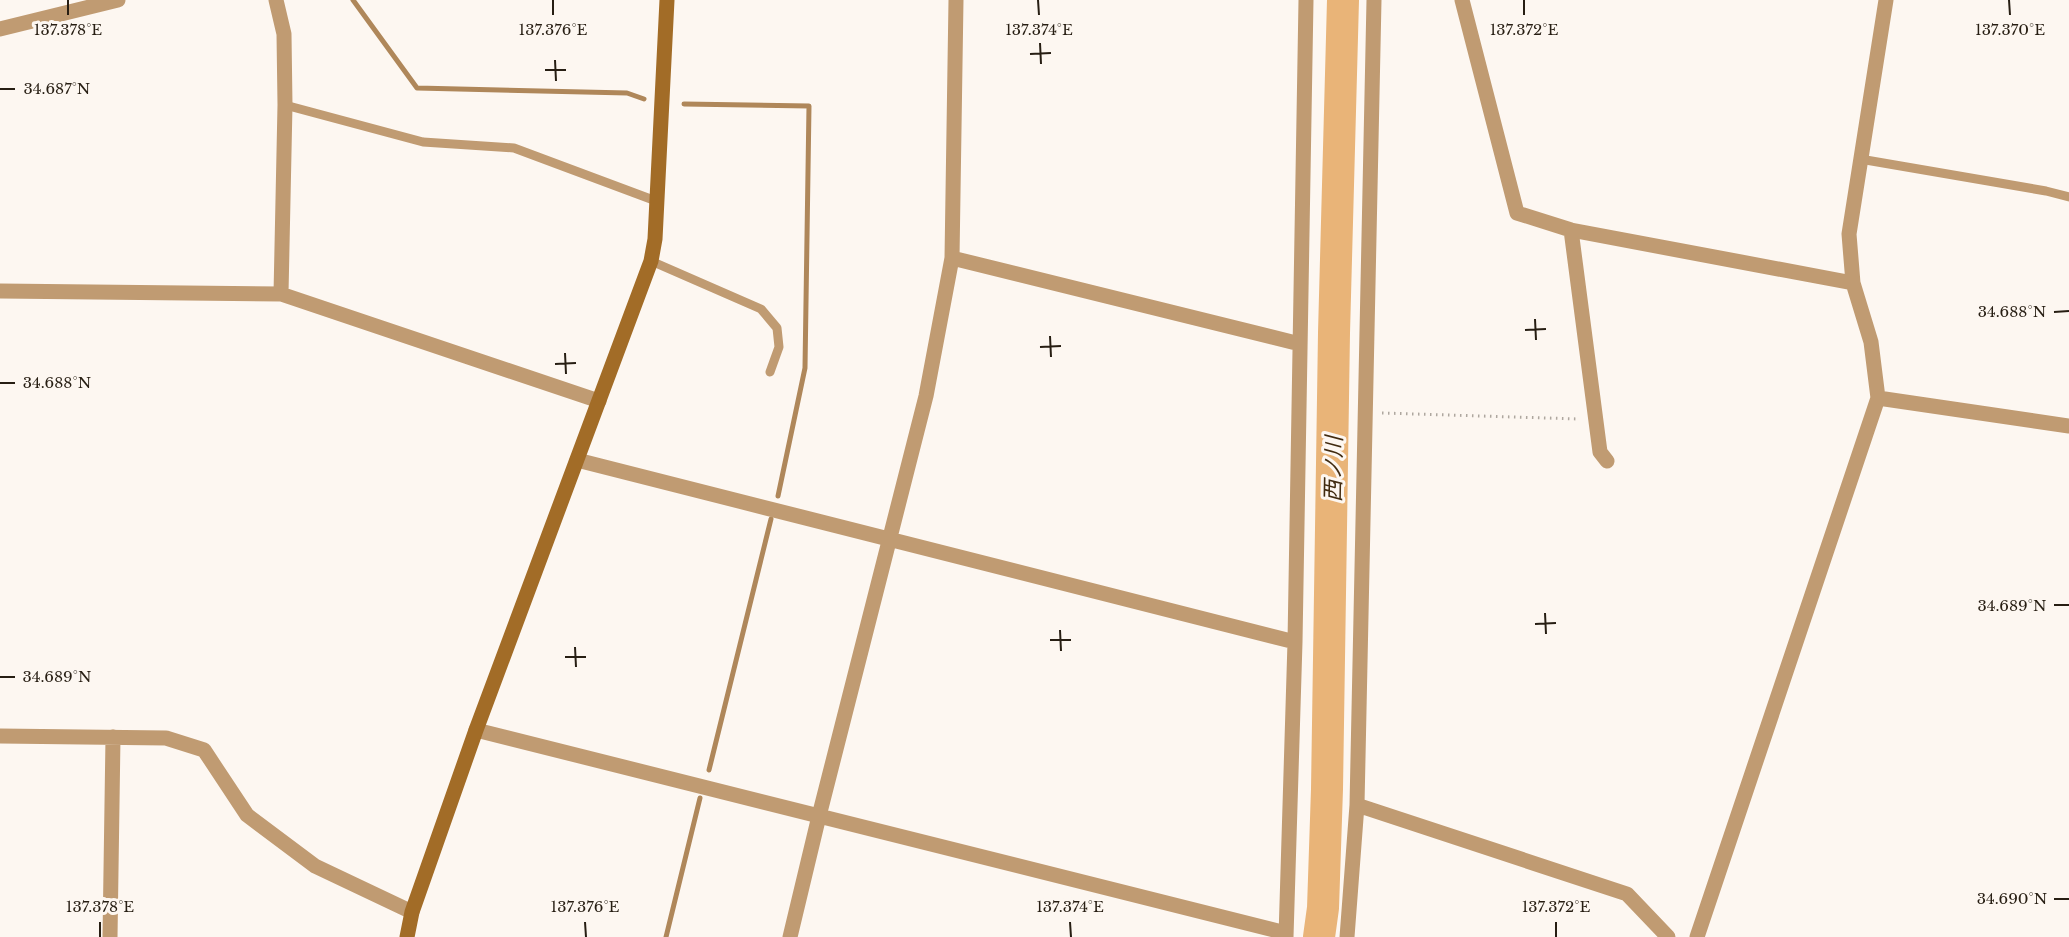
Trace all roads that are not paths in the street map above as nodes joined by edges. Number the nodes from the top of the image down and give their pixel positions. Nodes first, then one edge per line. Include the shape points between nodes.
1 (118, 0) edge
2 (276, 0) edge
3 (667, 0) edge
4 (956, 0) edge
5 (1306, 0) edge
6 (1374, 0) edge
7 (1462, 0) edge
8 (1886, 0) edge
9 (0, 29) edge
10 (285, 105) junction
11 (1860, 159) junction
12 (2069, 197) edge
13 (656, 201) junction
14 (1571, 230) junction
15 (952, 258) junction
16 (651, 261) junction
17 (1853, 283) junction
18 (0, 291) edge
19 (281, 294) junction
20 (1300, 344) junction
21 (770, 372) dead end
22 (1878, 398) junction
23 (599, 401) junction
24 (2069, 426) edge
25 (578, 460) junction
26 (1607, 460) dead end
27 (889, 538) junction
28 (1295, 642) junction
29 (476, 730) junction
30 (0, 736) edge
31 (113, 737) junction
32 (1357, 805) junction
33 (819, 816) junction
34 (412, 912) junction
35 (1286, 935) edge
36 (110, 937) edge
37 (407, 937) edge
38 (790, 937) edge
39 (1347, 937) edge
40 (1668, 937) edge
41 (1696, 937) edge

1 - 9 street
2 - 10 street via 284,34
3 - 13 street
4 - 15 street
5 - 20 street
6 - 32 street
7 - 14 street via 1516,213
8 - 11 street
10 - 13 lane via 423,142 514,148
10 - 19 street
11 - 12 lane
11 - 17 street via 1849,234
13 - 16 street
14 - 17 street
14 - 26 street via 1600,452
15 - 20 street
15 - 27 street via 926,396
16 - 21 lane via 761,309 777,328 779,347
16 - 23 street
17 - 22 street via 1870,342
18 - 19 street
19 - 23 street
20 - 28 street
22 - 24 street
22 - 41 street
23 - 25 street
25 - 27 street
25 - 29 street
27 - 28 street
27 - 33 street
28 - 35 street
29 - 33 street
29 - 34 street
30 - 31 street
31 - 34 street via 166,738 204,750 247,815 315,866
31 - 36 street
32 - 39 street
32 - 40 street via 1627,894
33 - 35 street
33 - 38 street
34 - 37 street

